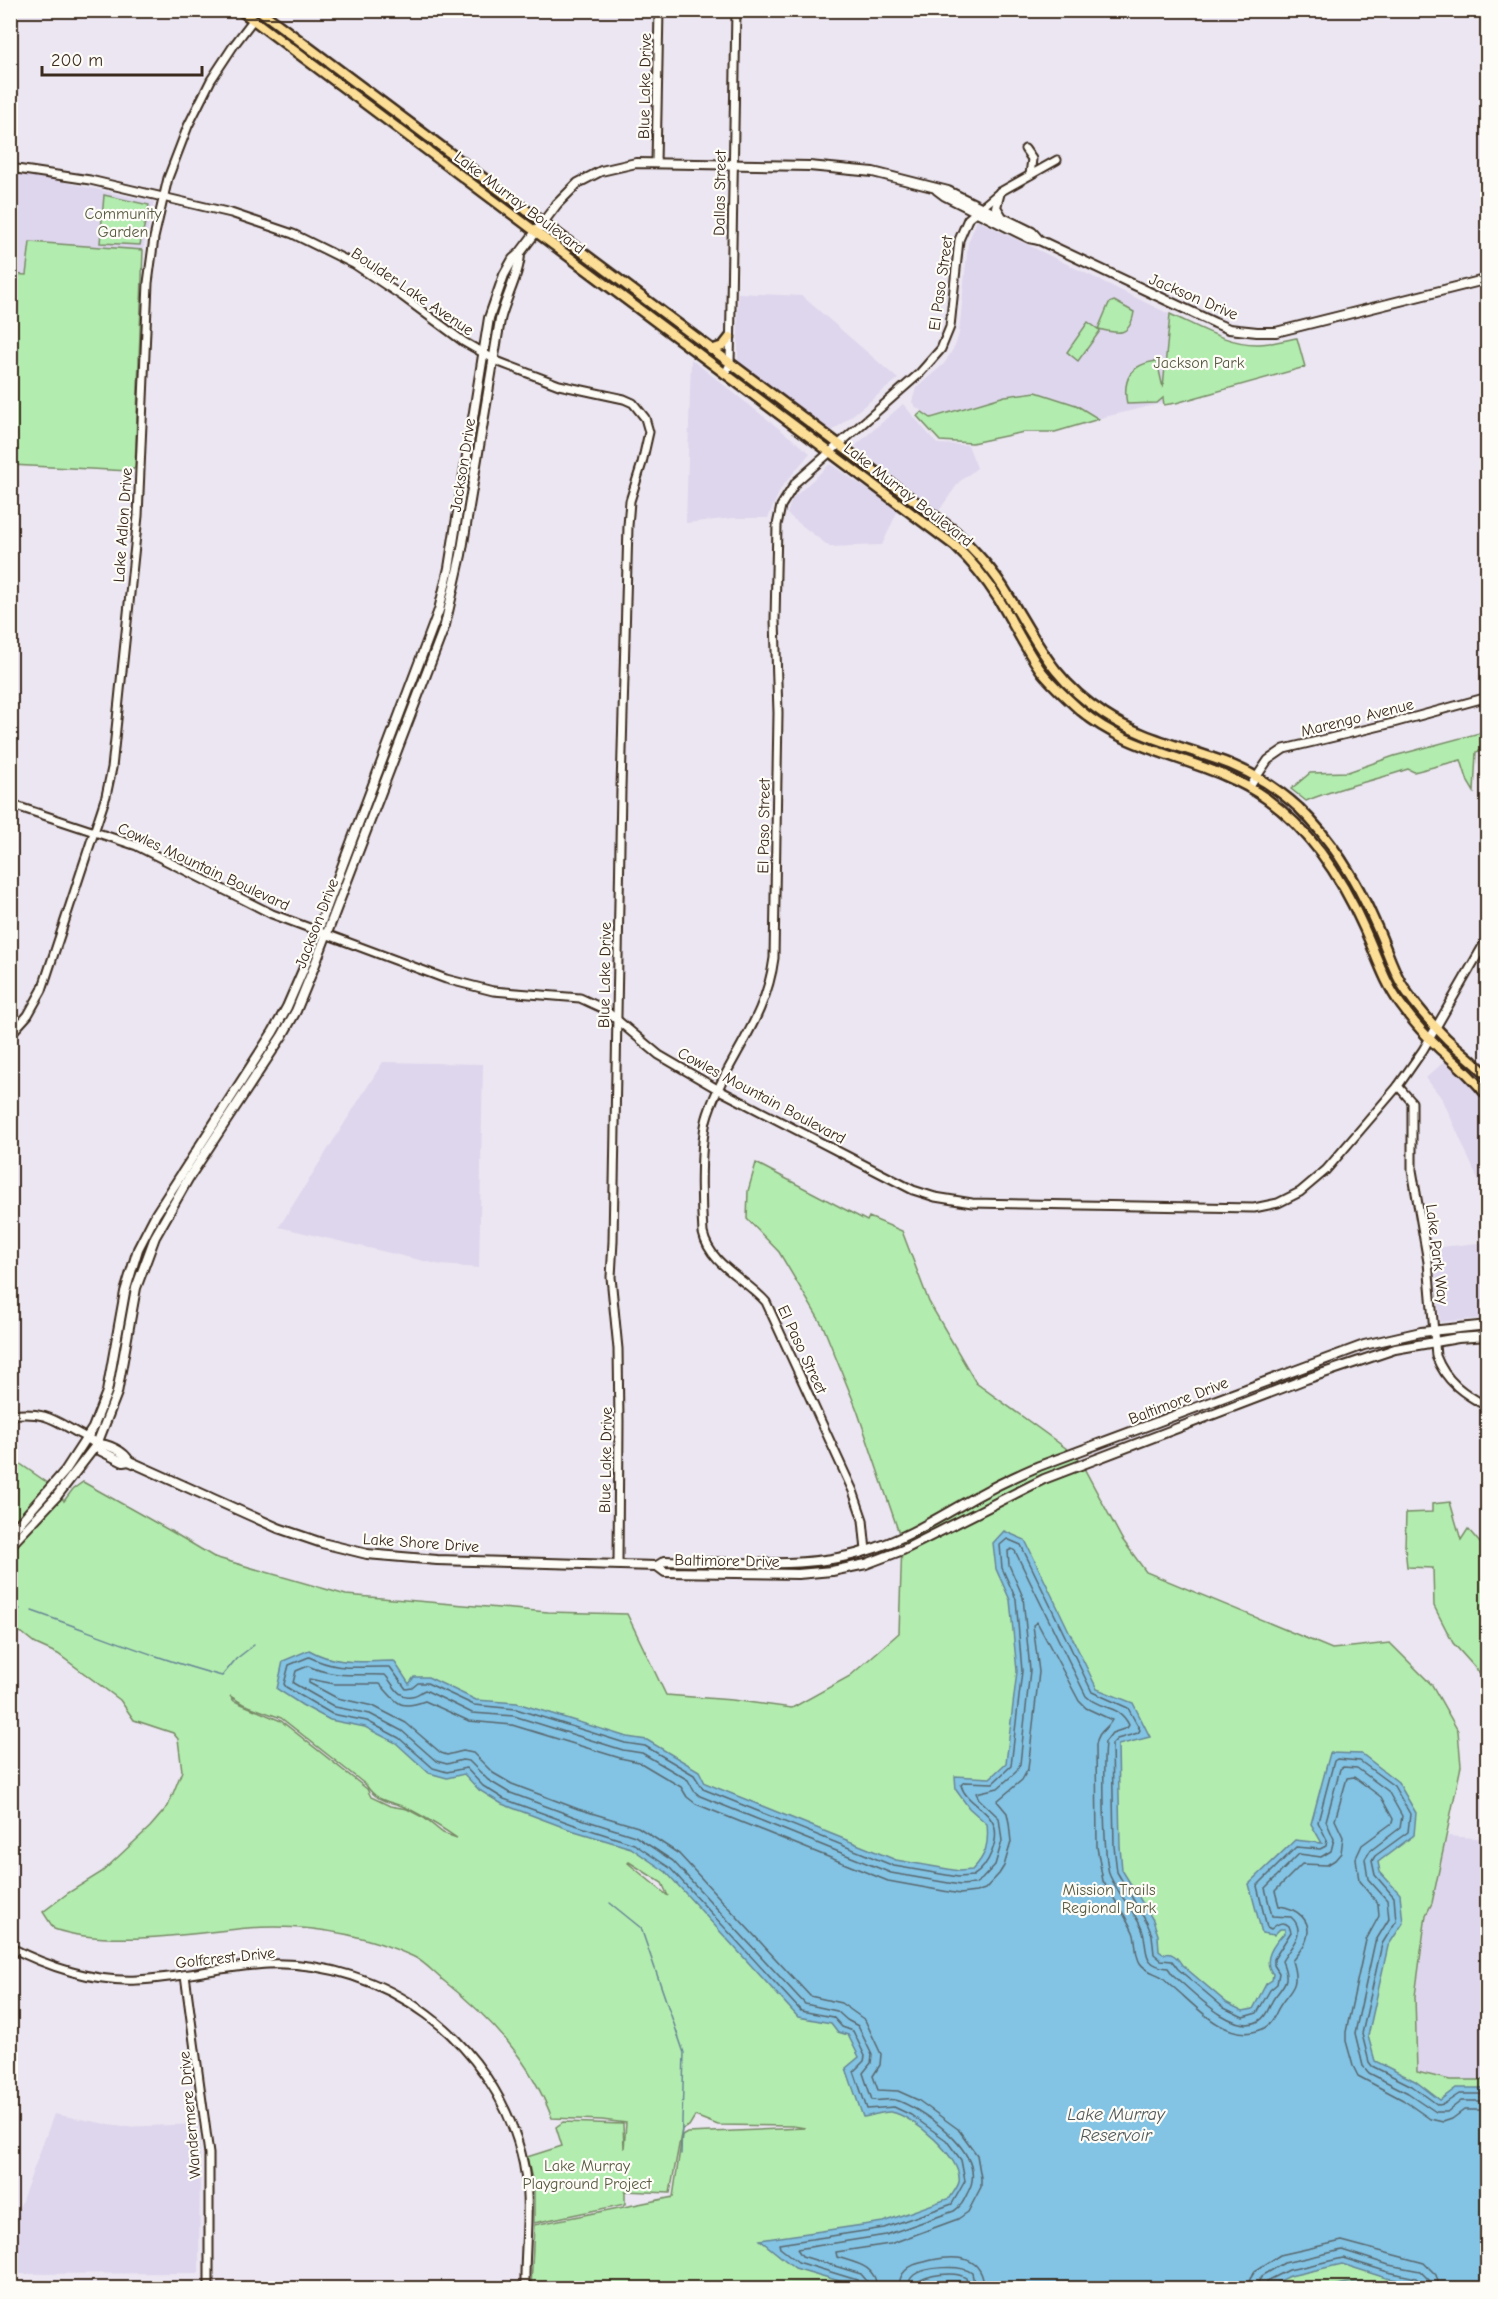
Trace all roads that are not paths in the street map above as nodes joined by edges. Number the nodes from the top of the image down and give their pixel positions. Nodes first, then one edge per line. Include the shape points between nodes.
1 (240, 10) edge
2 (250, 10) edge
3 (659, 10) edge
4 (736, 10) edge
5 (259, 11) edge
6 (253, 20) junction
7 (273, 21) junction
8 (1025, 149) dead end
9 (1057, 160) dead end
10 (656, 163) junction
11 (733, 165) junction
12 (10, 168) edge
13 (1030, 175) junction
14 (1000, 192) junction
15 (163, 198) junction
16 (978, 209) junction
17 (1002, 218) junction
18 (543, 224) junction
19 (536, 232) junction
20 (1039, 240) junction
21 (520, 253) junction
22 (1488, 279) edge
23 (730, 336) junction
24 (711, 350) junction
25 (483, 353) junction
26 (493, 358) junction
27 (730, 364) junction
28 (725, 374) junction
29 (624, 399) joint
30 (838, 444) junction
31 (829, 452) junction
32 (1488, 697) edge
33 (1256, 777) junction
34 (1249, 788) junction
35 (10, 804) edge
36 (1306, 816) junction
37 (1298, 825) junction
38 (94, 831) junction
39 (317, 931) junction
40 (326, 935) junction
41 (1488, 937) edge
42 (616, 1018) junction
43 (1434, 1033) junction
44 (10, 1035) edge
45 (1488, 1076) edge
46 (1398, 1086) junction
47 (718, 1090) junction
48 (1488, 1097) edge
49 (1488, 1325) edge
50 (1433, 1330) junction
51 (1488, 1336) edge
52 (1434, 1341) junction
53 (1364, 1346) junction
54 (1369, 1356) junction
55 (1488, 1407) edge
56 (10, 1415) edge
57 (87, 1438) junction
58 (97, 1444) junction
59 (10, 1534) edge
60 (10, 1546) edge
61 (866, 1551) junction
62 (618, 1564) junction
63 (657, 1566) junction
64 (10, 1947) edge
65 (185, 1975) junction
66 (208, 2289) edge
67 (525, 2289) edge

1 - 6 main road, Lake Murray Boulevard
2 - 5 main road
3 - 10 street, Blue Lake Drive
4 - 11 street, Dallas Street
5 - 7 main road, Lake Murray Boulevard
6 - 7 main road
6 - 15 street, Lake Adlon Drive via 229,51 195,111
6 - 19 main road, Lake Murray Boulevard
7 - 18 main road, Lake Murray Boulevard
8 - 13 street via 1032,159
9 - 13 street, El Paso Street
10 - 11 main road, Jackson Drive
10 - 18 main road, Jackson Drive via 617,166 589,176 569,191
11 - 16 main road, Jackson Drive via 859,169 904,178
11 - 23 street, Dallas Street
12 - 15 street, Boulder Lake Avenue via 90,180
13 - 14 street, El Paso Street
14 - 16 street, El Paso Street
14 - 17 main road via 996,207
15 - 25 street, Boulder Lake Avenue via 231,213 327,250 372,275
15 - 38 street, Lake Adlon Drive via 148,282 138,516 113,758
16 - 17 main road, Jackson Drive
16 - 20 main road, Jackson Drive
16 - 30 street, El Paso Street via 961,233 950,327 941,349 929,365
17 - 20 main road, Jackson Drive via 1032,232
18 - 19 main road, Jackson Drive
18 - 24 main road, Lake Murray Boulevard
19 - 21 main road, Jackson Drive
19 - 28 main road, Lake Murray Boulevard
20 - 22 main road, Jackson Drive via 1215,323 1257,332 1276,332
21 - 25 main road, Jackson Drive via 504,275 489,318
21 - 26 main road, Jackson Drive via 520,264 504,302
23 - 24 main road via 723,346
23 - 27 street, Dallas Street
24 - 27 main road, Lake Murray Boulevard
25 - 26 street, Boulder Lake Avenue
25 - 39 main road, Jackson Drive via 439,610
26 - 29 street, Boulder Lake Avenue via 559,385
26 - 40 main road, Jackson Drive via 461,555 445,625
27 - 28 street, Dallas Street
27 - 30 main road, Lake Murray Boulevard
28 - 31 main road, Lake Murray Boulevard
29 - 42 street, Blue Lake Drive via 643,413 649,432 630,501 628,526
30 - 31 street, El Paso Street
30 - 33 main road, Lake Murray Boulevard via 971,547 995,575 1042,654 1078,695 1129,729
31 - 34 main road, Lake Murray Boulevard via 971,561 1042,671 1090,718 1123,740 1211,770
31 - 47 street, El Paso Street via 789,492 777,525 774,958 760,1012
32 - 33 street, Marengo Avenue via 1289,747 1271,756
33 - 34 street, Marengo Avenue
33 - 36 main road, Lake Murray Boulevard
34 - 37 main road, Lake Murray Boulevard
35 - 38 street, Cowles Mountain Boulevard
36 - 37 main road
36 - 43 main road, Lake Murray Boulevard via 1339,858 1363,898 1400,981
37 - 43 main road, Lake Murray Boulevard via 1322,854 1352,903 1389,987 1402,1006
38 - 39 street, Cowles Mountain Boulevard via 136,846 272,914
38 - 44 street, Lake Adlon Drive via 42,990 28,1015
39 - 40 street, Cowles Mountain Boulevard
39 - 57 main road, Jackson Drive via 273,1032 156,1214 138,1249 125,1292 107,1392
40 - 42 street, Cowles Mountain Boulevard via 470,986 580,998
40 - 58 main road, Jackson Drive via 282,1036 154,1237 138,1281 117,1393
41 - 43 street, Cowles Mountain Boulevard
42 - 47 street, Cowles Mountain Boulevard via 659,1055
42 - 62 street, Blue Lake Drive via 611,1264 618,1349
43 - 45 main road, Lake Murray Boulevard
43 - 46 street, Cowles Mountain Boulevard
43 - 48 main road, Lake Murray Boulevard
46 - 47 street, Cowles Mountain Boulevard via 1326,1170 1300,1192 1278,1203 1254,1208 972,1203 935,1197 913,1190
46 - 50 street, Lake Park Way via 1412,1102 1412,1170 1428,1262
47 - 61 street, El Paso Street via 704,1136 704,1238 715,1258 766,1302 853,1491 863,1520
49 - 50 main road, Baltimore Drive
50 - 52 street, Lake Park Way
50 - 53 main road, Baltimore Drive
51 - 52 main road, Baltimore Drive
52 - 54 main road, Baltimore Drive
52 - 55 street, Lake Park Way via 1439,1362 1450,1380
53 - 54 street
53 - 61 main road, Baltimore Drive via 1039,1466 898,1539
54 - 63 main road, Baltimore Drive via 1044,1479 903,1550 866,1564 798,1574 665,1572
56 - 57 street, Lake Shore Drive via 37,1413
57 - 58 main road, Lake Shore Drive
57 - 59 main road, Jackson Drive via 65,1471
58 - 60 main road, Jackson Drive via 56,1497
58 - 62 main road, Lake Shore Drive via 278,1528 367,1554 440,1560
61 - 63 main road, Baltimore Drive via 798,1563 665,1561
62 - 63 main road, Lake Shore Drive
64 - 65 street, Golfcrest Drive via 84,1974 130,1980
65 - 66 street, Wandermere Drive via 209,2154
65 - 67 street, Golfcrest Drive via 266,1964 322,1968 363,1979 397,1994 435,2019 478,2064 500,2097 521,2153 527,2191

